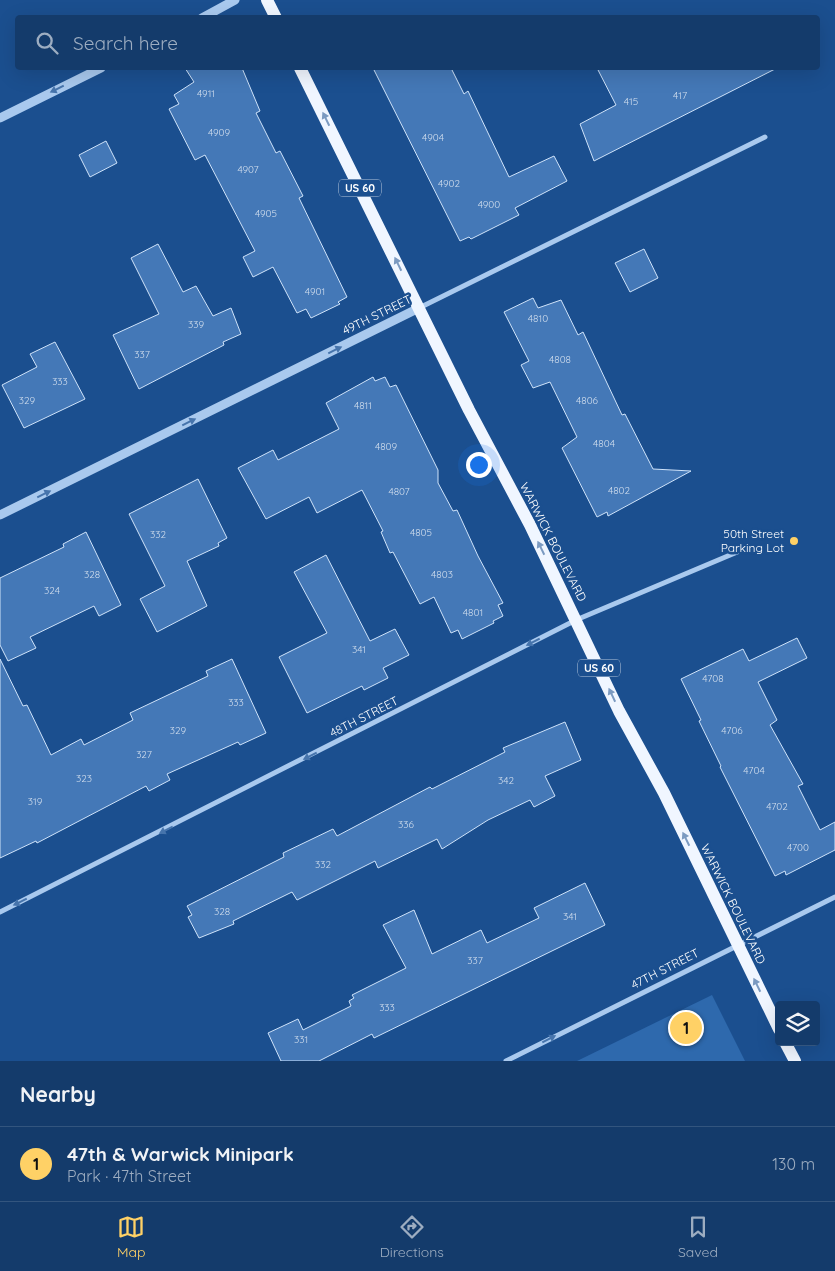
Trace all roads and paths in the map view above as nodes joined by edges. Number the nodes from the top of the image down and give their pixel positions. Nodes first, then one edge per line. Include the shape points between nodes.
1 (235, 0) edge
2 (267, 0) edge
3 (208, 15) edge
4 (274, 15) edge
5 (97, 70) edge
6 (301, 70) edge
7 (0, 118) edge
8 (765, 137) dead end
9 (419, 308) junction
10 (0, 515) edge
11 (742, 550) dead end
12 (576, 620) junction
13 (835, 897) edge
14 (0, 912) edge
15 (737, 944) junction
16 (775, 1021) edge
17 (787, 1046) edge
18 (506, 1061) edge
19 (795, 1061) edge

1 - 3 street
2 - 4 main road
5 -> 7 street
9 -> 6 main road, WARWICK BOULEVARD / US 60
8 - 9 street, 49TH STREET
10 -> 9 street, 49TH STREET
12 -> 9 main road, WARWICK BOULEVARD / US 60
11 - 12 street, 48TH STREET
12 -> 14 street, 48TH STREET
15 -> 12 main road, WARWICK BOULEVARD / US 60
13 - 15 street, 47TH STREET
16 -> 15 main road, WARWICK BOULEVARD / US 60
18 -> 15 street, 47TH STREET
17 - 19 main road

